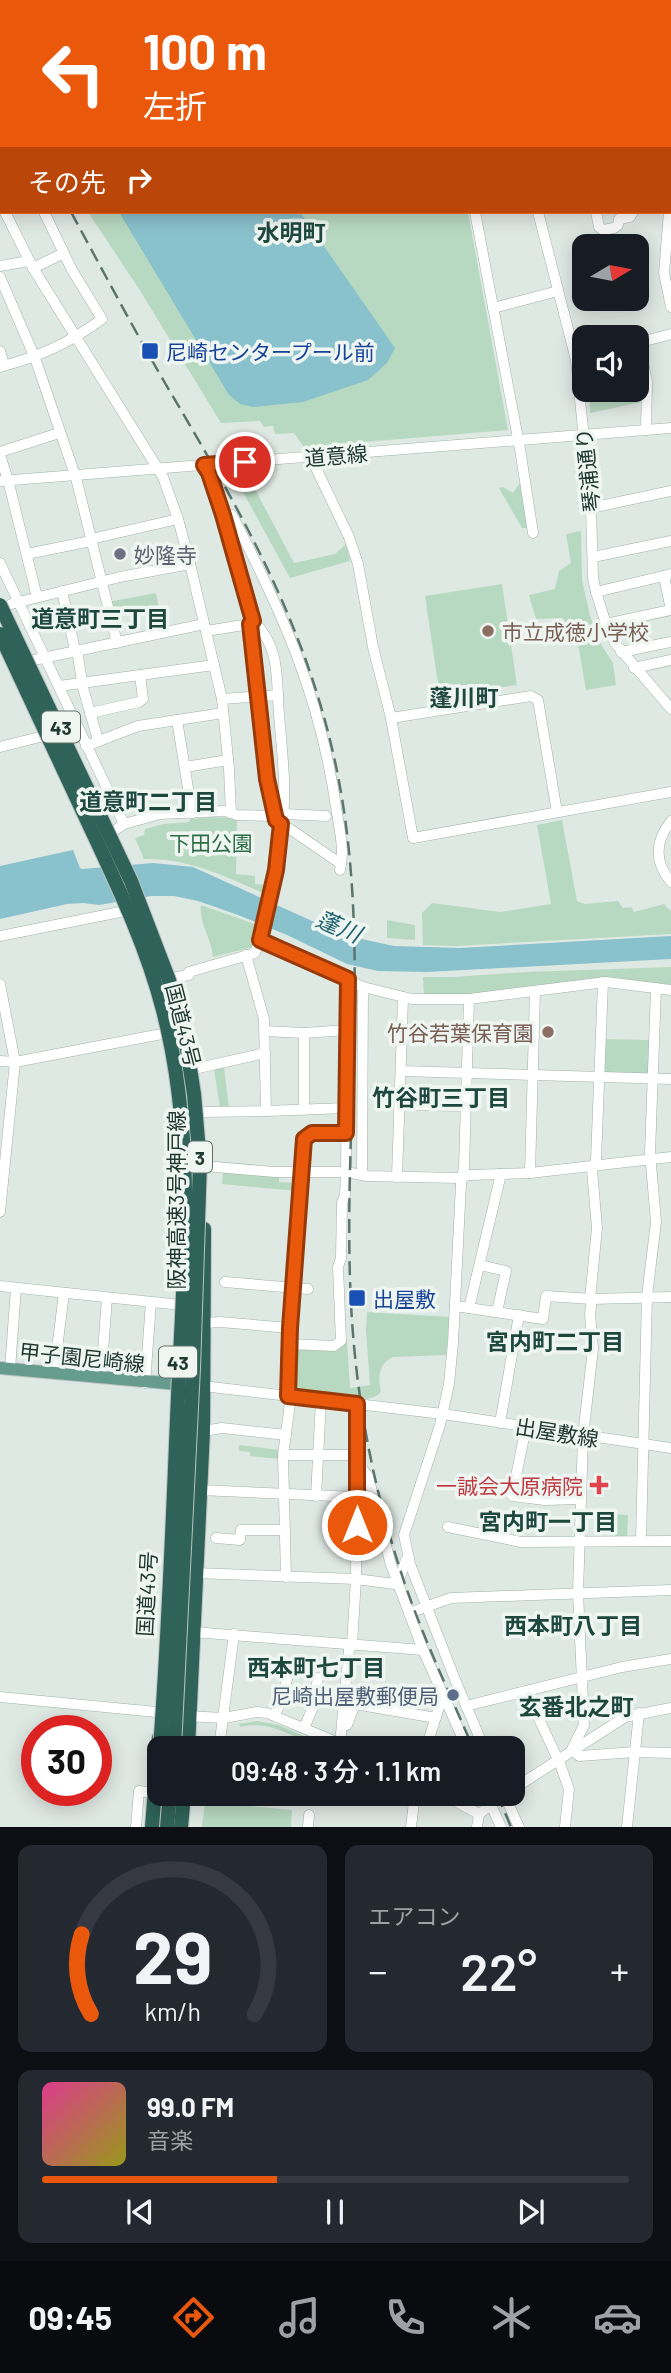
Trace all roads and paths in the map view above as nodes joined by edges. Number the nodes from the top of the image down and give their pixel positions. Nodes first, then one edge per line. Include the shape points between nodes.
1 (45, 214) edge
2 (475, 214) edge
3 (539, 214) edge
4 (596, 214) edge
5 (632, 214) edge
6 (669, 214) edge
7 (4, 215) edge
8 (64, 253) junction
9 (31, 265) junction
10 (0, 266) edge
11 (0, 277) edge
12 (558, 291) junction
13 (671, 307) edge
14 (493, 308) junction
15 (572, 334) edge
16 (671, 334) edge
17 (76, 338) junction
18 (649, 340) edge
19 (0, 351) edge
20 (35, 358) junction
21 (2, 366) edge
22 (582, 402) edge
23 (647, 402) edge
24 (671, 428) edge
25 (646, 430) junction
26 (59, 433) junction
27 (584, 435) junction
28 (518, 441) junction
29 (0, 454) edge
30 (314, 457) junction
31 (204, 465) junction
32 (159, 469) junction
33 (73, 475) junction
34 (4, 480) edge
35 (671, 491) edge
36 (591, 508) junction
37 (224, 517) junction
38 (178, 519) junction
39 (533, 533) dead end
40 (91, 540) junction
41 (671, 541) edge
42 (27, 554) junction
43 (593, 557) junction
44 (0, 563) edge
45 (190, 564) junction
46 (667, 575) edge
47 (101, 582) junction
48 (62, 592) junction
49 (596, 592) junction
50 (37, 597) junction
51 (5, 603) edge
52 (671, 610) edge
53 (251, 622) junction
54 (606, 624) junction
55 (205, 627) junction
56 (0, 634) edge
57 (0, 642) edge
58 (671, 642) edge
59 (117, 643) junction
60 (76, 650) junction
61 (621, 652) junction
62 (44, 656) junction
63 (671, 660) edge
64 (29, 661) junction
65 (214, 666) junction
66 (634, 668) junction
67 (140, 676) junction
68 (83, 683) junction
69 (59, 687) junction
70 (278, 695) junction
71 (258, 697) junction
72 (222, 699) junction
73 (671, 709) edge
74 (90, 713) junction
75 (223, 713) junction
76 (391, 718) junction
77 (177, 720) junction
78 (44, 736) junction
79 (98, 740) junction
80 (86, 746) junction
81 (0, 747) edge
82 (228, 760) junction
83 (185, 767) junction
84 (671, 792) edge
85 (557, 812) junction
86 (192, 813) junction
87 (231, 813) junction
88 (326, 816) dead end
89 (280, 820) junction
90 (671, 821) edge
91 (124, 824) junction
92 (111, 832) junction
93 (671, 882) edge
94 (123, 908) junction
95 (0, 936) edge
96 (260, 940) junction
97 (246, 955) junction
98 (172, 978) junction
99 (348, 979) junction
100 (603, 982) junction
101 (0, 984) edge
102 (363, 987) junction
103 (656, 988) junction
104 (671, 990) edge
105 (535, 991) junction
106 (403, 997) junction
107 (469, 999) junction
108 (347, 1030) junction
109 (264, 1031) junction
110 (167, 1033) junction
111 (304, 1033) junction
112 (265, 1053) junction
113 (0, 1061) edge
114 (15, 1062) junction
115 (194, 1069) junction
116 (401, 1071) junction
117 (467, 1072) junction
118 (532, 1074) junction
119 (599, 1076) junction
120 (653, 1078) junction
121 (671, 1079) edge
122 (400, 1105) junction
123 (466, 1106) junction
124 (346, 1108) junction
125 (304, 1110) junction
126 (266, 1111) junction
127 (200, 1112) junction
128 (346, 1133) junction
129 (671, 1157) edge
130 (651, 1159) junction
131 (204, 1166) junction
132 (594, 1166) junction
133 (301, 1172) junction
134 (346, 1172) junction
135 (530, 1173) junction
136 (501, 1174) junction
137 (362, 1175) junction
138 (397, 1177) junction
139 (462, 1177) junction
140 (0, 1203) edge
141 (0, 1212) edge
142 (480, 1265) junction
143 (225, 1282) dead end
144 (0, 1286) edge
145 (293, 1287) junction
146 (16, 1288) junction
147 (308, 1289) dead end
148 (64, 1293) junction
149 (647, 1296) junction
150 (107, 1297) junction
151 (671, 1297) edge
152 (591, 1299) junction
153 (151, 1302) junction
154 (181, 1305) junction
155 (455, 1306) junction
156 (470, 1308) junction
157 (497, 1312) junction
158 (519, 1315) junction
159 (205, 1323) junction
160 (290, 1328) junction
161 (290, 1344) junction
162 (5, 1368) edge
163 (54, 1373) junction
164 (100, 1378) junction
165 (145, 1383) junction
166 (177, 1385) junction
167 (203, 1386) junction
168 (289, 1396) junction
169 (321, 1400) junction
170 (357, 1404) junction
171 (443, 1414) junction
172 (500, 1423) junction
173 (526, 1427) junction
174 (203, 1431) junction
175 (286, 1435) junction
176 (583, 1436) junction
177 (642, 1444) junction
178 (671, 1448) edge
179 (283, 1455) junction
180 (317, 1455) junction
181 (358, 1455) junction
182 (357, 1470) junction
183 (200, 1490) junction
184 (284, 1494) junction
185 (316, 1496) junction
186 (357, 1497) junction
187 (580, 1499) junction
188 (448, 1527) dead end
189 (284, 1530) junction
190 (216, 1538) dead end
191 (642, 1539) junction
192 (579, 1541) junction
193 (671, 1541) edge
194 (409, 1558) junction
195 (195, 1573) junction
196 (286, 1577) junction
197 (356, 1579) junction
198 (398, 1583) junction
199 (671, 1590) edge
200 (578, 1593) junction
201 (426, 1606) junction
202 (409, 1613) junction
203 (193, 1632) junction
204 (234, 1634) junction
205 (352, 1645) junction
206 (423, 1650) junction
207 (671, 1659) edge
208 (288, 1674) dead end
209 (580, 1677) junction
210 (318, 1678) dead end
211 (456, 1682) junction
212 (526, 1691) junction
213 (444, 1696) junction
214 (0, 1697) edge
215 (466, 1706) junction
216 (671, 1709) edge
217 (161, 1713) junction
218 (639, 1713) junction
219 (190, 1716) junction
220 (275, 1716) junction
221 (224, 1718) junction
222 (436, 1718) junction
223 (304, 1728) junction
224 (159, 1736) edge
225 (160, 1736) edge
226 (175, 1736) edge
227 (189, 1736) edge
228 (221, 1736) edge
229 (327, 1736) edge
230 (341, 1736) edge
231 (343, 1736) edge
232 (430, 1736) edge
233 (462, 1736) edge
234 (480, 1736) edge
235 (575, 1746) junction
236 (635, 1752) junction
237 (671, 1753) edge
238 (557, 1761) junction
239 (525, 1781) edge
240 (147, 1792) edge
241 (154, 1806) edge
242 (155, 1806) edge
243 (169, 1806) edge
244 (183, 1806) edge
245 (414, 1806) edge
246 (464, 1806) edge
247 (490, 1806) edge
248 (491, 1806) edge
249 (510, 1806) edge
250 (479, 1814) junction
251 (309, 1815) dead end
252 (136, 1827) edge
253 (153, 1827) edge
254 (167, 1827) edge
255 (181, 1827) edge
256 (308, 1827) edge
257 (411, 1827) edge
258 (477, 1827) edge
259 (501, 1827) edge
260 (519, 1827) edge
261 (565, 1827) edge
262 (627, 1827) edge

1 - 8 street
2 - 14 street
3 - 12 street, 琴浦通り
4 - 5 street via 603,230 614,229 619,219
6 - 13 street via 664,272
7 - 9 street
8 - 9 street
8 - 17 street via 102,319
9 - 10 street
9 - 17 street
11 - 20 street
12 - 14 street
12 - 15 street, 琴浦通り
14 - 28 street
16 - 18 street
17 - 20 street
17 - 32 street
19 - 21 street
20 - 21 street
20 - 26 street
22 - 27 street, 琴浦通り
23 - 25 street
24 - 25 street, 道意線
25 - 27 street, 道意線
26 - 29 street
26 - 33 street
27 - 28 street, 道意線
27 - 36 street, 琴浦通り
28 - 30 street, 道意線
28 - 39 street
29 - 34 street
30 - 31 street, 道意線
30 - 76 street via 358,564
31 - 32 street, 道意線
31 - 37 street
32 - 33 street, 道意線
32 - 38 street
33 - 34 street, 道意線
33 - 40 street
34 - 42 street
35 - 36 street
36 - 43 street, 琴浦通り
37 - 53 street
37 - 89 street via 232,515 268,584 303,668 331,769 341,867
38 - 40 street
38 - 45 street
40 - 42 street via 69,551
40 - 47 street
41 - 43 street
42 - 50 street
43 - 49 street, 琴浦通り
44 - 51 street
45 - 47 street
45 - 55 street
46 - 49 street
46 - 52 street
47 - 48 street
47 - 59 street
48 - 50 street
48 - 60 street
49 - 54 street, 琴浦通り
50 - 51 street
51 - 62 street
51 - 64 highway, 国道43号 / 43
51 - 226 highway, 阪神高速3号神戸線 / 3, bridge via 149,923 177,1007 194,1094 200,1163 198,1257
52 - 54 street
53 - 55 street
53 - 70 street via 265,632 275,653
53 - 71 street
54 - 61 street, 琴浦通り
55 - 59 street
55 - 65 street
56 - 225 highway, 阪神高速3号神戸線 / 3, bridge via 144,948 173,1052 185,1159 184,1271
57 - 78 highway, 国道43号 / 43
58 - 61 street
59 - 60 street
60 - 62 street
60 - 68 street
61 - 66 street, 琴浦通り
62 - 64 street
62 - 69 street
63 - 66 street
64 - 92 highway, 国道43号 / 43
65 - 67 street
65 - 72 street
66 - 73 street, 琴浦通り
67 - 68 street
67 - 74 street via 143,699
68 - 69 street
68 - 74 street
69 - 80 street
70 - 71 street
70 - 89 street via 284,781
71 - 72 street
71 - 89 street via 267,779
72 - 75 street
74 - 79 street
75 - 77 street
75 - 82 street
76 - 85 street via 531,696 538,700
76 - 85 street via 413,838
77 - 79 street via 138,726
77 - 83 street
78 - 81 street
78 - 94 highway, 国道43号 / 43, bridge
79 - 80 street
80 - 91 street
82 - 83 street
82 - 87 street
83 - 86 street
84 - 85 street
86 - 87 street
86 - 91 street via 160,814
87 - 89 street
88 - 89 street
89 - 96 street via 276,870
90 - 93 street via 661,835 658,854
91 - 92 street
92 - 98 highway, 国道43号 / 43, bridge via 146,906
94 - 95 street
94 - 110 highway, 国道43号 / 43
96 - 97 street via 255,953
96 - 99 street
97 - 98 street
97 - 109 street
98 - 115 highway, 国道43号 / 43
99 - 102 street
99 - 108 street
100 - 103 street
100 - 105 street
100 - 119 street
101 - 114 street
102 - 106 street
102 - 137 street
103 - 104 street
103 - 120 street
105 - 107 street
105 - 118 street
106 - 107 street
106 - 116 street
107 - 117 street
108 - 111 street
108 - 124 street
109 - 111 street
109 - 112 street
110 - 114 street
110 - 154 highway, 国道43号 / 43 via 184,1171
111 - 125 street
112 - 115 street
112 - 126 street
113 - 114 street
114 - 140 street
115 - 127 highway, 国道43号 / 43
116 - 117 street
116 - 122 street
117 - 118 street
117 - 123 street
118 - 119 street
118 - 135 street
119 - 120 street
119 - 132 street
120 - 121 street
120 - 130 street
122 - 123 street
122 - 138 street
123 - 139 street
124 - 125 street
124 - 128 street
125 - 126 street
126 - 127 street
127 - 131 highway, 国道43号 / 43
128 - 133 street via 307,1134
128 - 134 street
129 - 130 street
130 - 132 street
130 - 149 street via 656,1222
131 - 133 street
131 - 159 highway, 国道43号 / 43
132 - 135 street
132 - 152 street via 597,1228
133 - 134 street
133 - 145 street
134 - 137 street
134 - 161 street via 338,1267 341,1341 334,1346
135 - 136 street
136 - 139 street
136 - 142 street
137 - 138 street
138 - 139 street
139 - 155 street
140 - 141 street
142 - 156 street
142 - 157 street via 506,1271
143 - 145 street
144 - 146 street
145 - 147 street
145 - 160 street
146 - 148 street
146 - 162 street
148 - 150 street
148 - 163 street
149 - 151 street
149 - 152 street
149 - 177 street
150 - 153 street
150 - 164 street
152 - 158 street via 546,1296 543,1319
152 - 176 street via 593,1349
153 - 154 street
153 - 165 street
154 - 166 highway, 国道43号 / 43
155 - 156 street
155 - 171 street
156 - 157 street
157 - 158 street
158 - 172 street
159 - 160 street
159 - 167 highway, 国道43号 / 43
160 - 161 street
161 - 168 street
162 - 163 main road, 甲子園尼崎線
163 - 164 main road, 甲子園尼崎線
164 - 165 main road, 甲子園尼崎線
165 - 166 main road, 甲子園尼崎線
166 - 167 main road, 甲子園尼崎線
166 - 217 highway, 国道43号 / 43
167 - 168 street, 出屋敷線
167 - 174 highway, 国道43号 / 43
168 - 169 street, 出屋敷線
168 - 175 street
169 - 170 street, 出屋敷線
169 - 180 street
170 - 171 street, 出屋敷線
170 - 181 street
171 - 172 street, 出屋敷線
171 - 194 street via 406,1522
172 - 173 street, 出屋敷線
173 - 176 street, 出屋敷線
173 - 187 street via 512,1496
174 - 175 street via 222,1428
174 - 183 highway, 国道43号 / 43
175 - 179 street
176 - 177 street, 出屋敷線
176 - 187 street
177 - 178 street, 出屋敷線
177 - 191 street
179 - 180 street
179 - 184 street
180 - 181 street
180 - 185 street
181 - 182 street
182 - 186 street
182 - 198 street via 368,1476
183 - 184 street
183 - 195 highway, 国道43号 / 43
184 - 185 street
184 - 189 street
185 - 186 street
186 - 197 street
187 - 192 street
188 - 192 street via 521,1542
189 - 190 street via 241,1530 240,1540
189 - 196 street
191 - 192 street
191 - 193 street
192 - 200 street
194 - 198 street
194 - 201 street
195 - 196 street
195 - 203 highway, 国道43号 / 43
196 - 197 street
197 - 198 street
197 - 205 street
198 - 202 street
199 - 200 street
200 - 201 street via 451,1598
200 - 209 street
201 - 202 street
201 - 211 street
202 - 206 street
203 - 204 street
203 - 219 highway, 国道43号 / 43
204 - 205 street
204 - 221 street
205 - 206 street
205 - 230 street
206 - 213 street
207 - 209 street
208 - 220 street
209 - 212 street
209 - 235 street via 584,1725
210 - 223 street
211 - 213 street
211 - 215 street
212 - 215 street
212 - 238 street
213 - 222 street
213 - 233 street
214 - 217 street
215 - 234 street
216 - 218 street
217 - 219 street
217 - 224 highway, 国道43号 / 43
218 - 235 street
218 - 236 street
219 - 221 street
219 - 227 highway, 国道43号 / 43
220 - 221 street via 257,1712
220 - 223 street
221 - 228 street
222 - 231 street via 355,1704
222 - 232 street
223 - 229 street
235 - 236 street via 579,1756
235 - 238 street
236 - 237 street
236 - 262 street
238 - 239 street
238 - 261 street via 569,1789
240 - 252 street via 139,1791
241 - 253 highway, 国道43号 / 43
242 - 253 highway, 阪神高速3号神戸線 / 3
243 - 254 highway
244 - 255 highway
245 - 257 street
246 - 250 street
247 - 250 street
248 - 259 street
249 - 260 street
250 - 258 street
251 - 256 street

